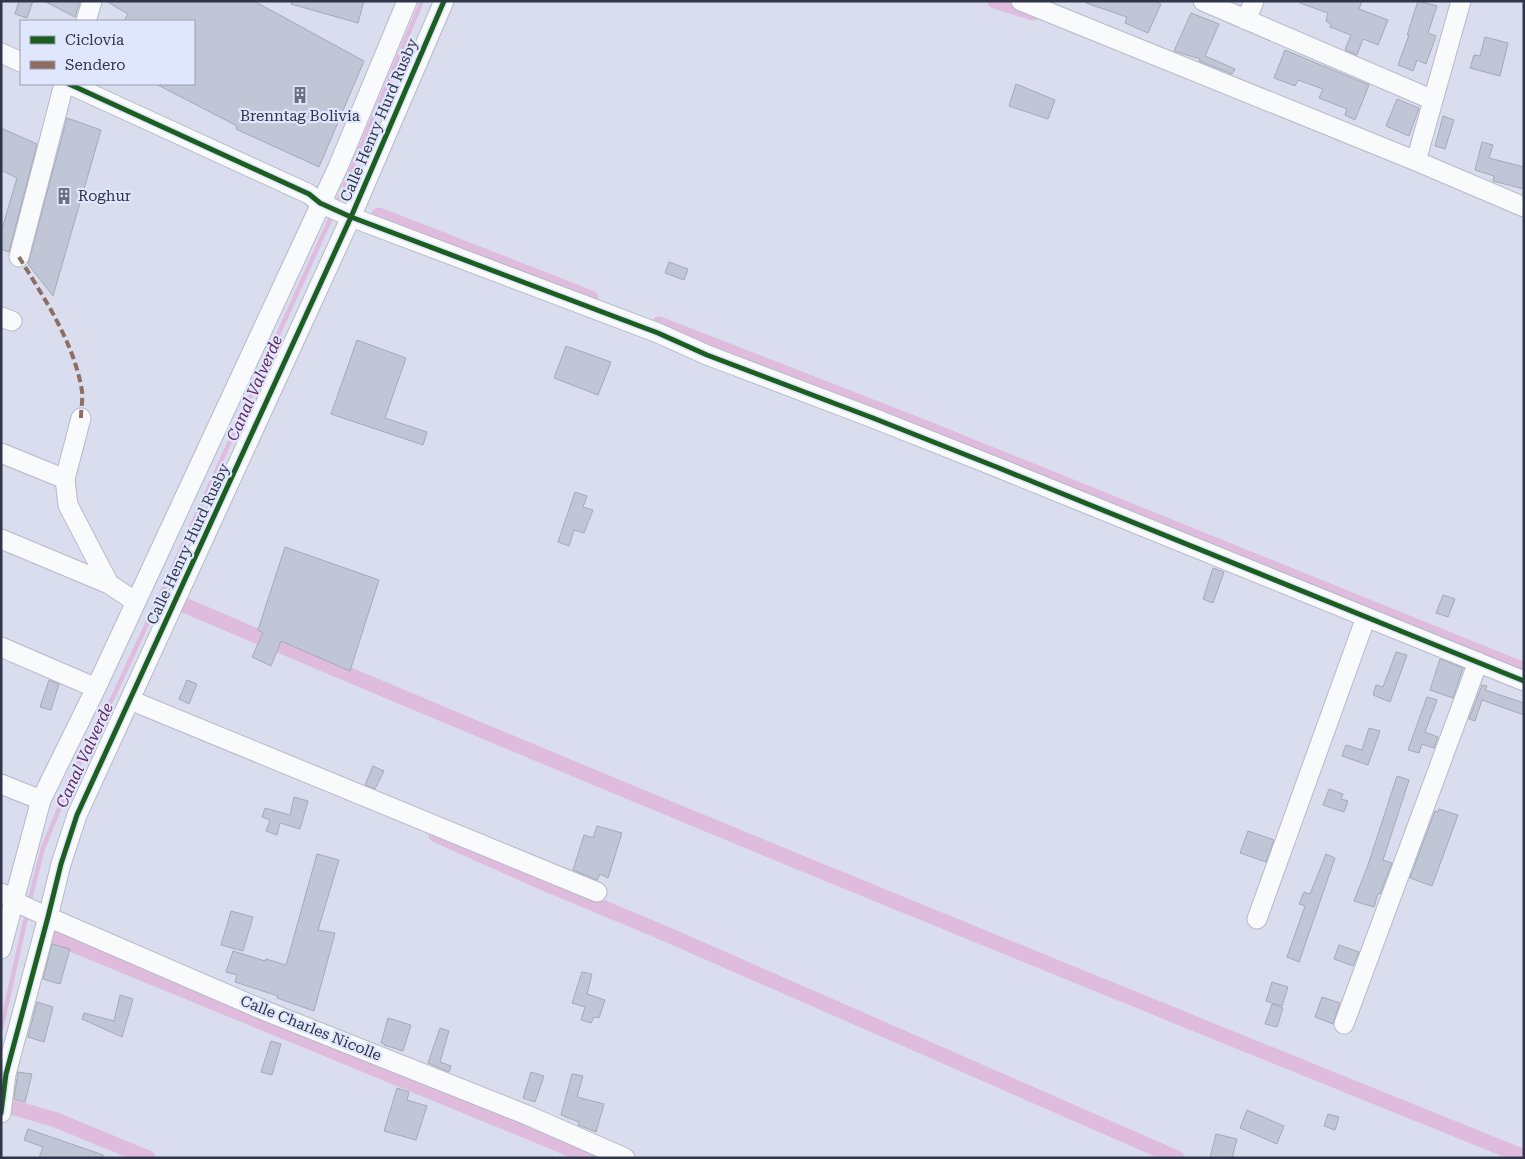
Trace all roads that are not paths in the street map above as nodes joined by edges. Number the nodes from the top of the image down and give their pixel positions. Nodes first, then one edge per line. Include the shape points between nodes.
1 (92, 1) edge
2 (407, 1) edge
3 (444, 1) edge
4 (1020, 1) edge
5 (1203, 1) edge
6 (1254, 1) edge
7 (1461, 1) edge
8 (86, 20) edge
9 (1246, 20) junction
10 (1, 53) edge
11 (20, 62) edge
12 (64, 85) edge
13 (71, 85) edge
14 (1433, 100) junction
15 (1416, 161) junction
16 (1524, 207) edge
17 (335, 210) junction
18 (19, 257) dead end
19 (81, 418) dead end
20 (1, 453) edge
21 (66, 479) junction
22 (1, 539) edge
23 (109, 584) junction
24 (136, 602) junction
25 (1366, 617) junction
26 (1, 647) edge
27 (1478, 662) junction
28 (1524, 681) edge
29 (96, 688) junction
30 (130, 700) junction
31 (1, 784) edge
32 (41, 800) junction
33 (598, 892) dead end
34 (12, 898) edge
35 (43, 915) junction
36 (1258, 919) dead end
37 (1, 949) edge
38 (1344, 1024) dead end
39 (1, 1113) edge
40 (625, 1158) edge

1 - 8 street
2 - 17 street, Calle Henry Hurd Rusby via 338,167
3 - 17 street, Calle Henry Hurd Rusby
4 - 15 street
5 - 9 street
6 - 9 street
7 - 14 street
9 - 14 street
10 - 11 street
12 - 18 street
13 - 17 street via 309,194
14 - 15 street
15 - 16 street
17 - 24 street, Calle Henry Hurd Rusby
17 - 25 street via 658,333
17 - 30 street, Calle Henry Hurd Rusby
19 - 21 street
20 - 21 street
21 - 23 street via 68,505
22 - 23 street
23 - 24 street
24 - 29 street, Calle Henry Hurd Rusby
25 - 27 street
25 - 36 street
26 - 29 street
27 - 28 street
27 - 38 street
29 - 32 street, Calle Henry Hurd Rusby
30 - 33 street
30 - 35 street, Calle Henry Hurd Rusby via 77,815
31 - 32 street
32 - 34 street, Calle Henry Hurd Rusby
34 - 35 street, Calle Charles Nicolle
34 - 37 street, Calle Henry Hurd Rusby
35 - 39 street, Calle Henry Hurd Rusby via 6,1074
35 - 40 street, Calle Charles Nicolle via 268,1012 527,1115

